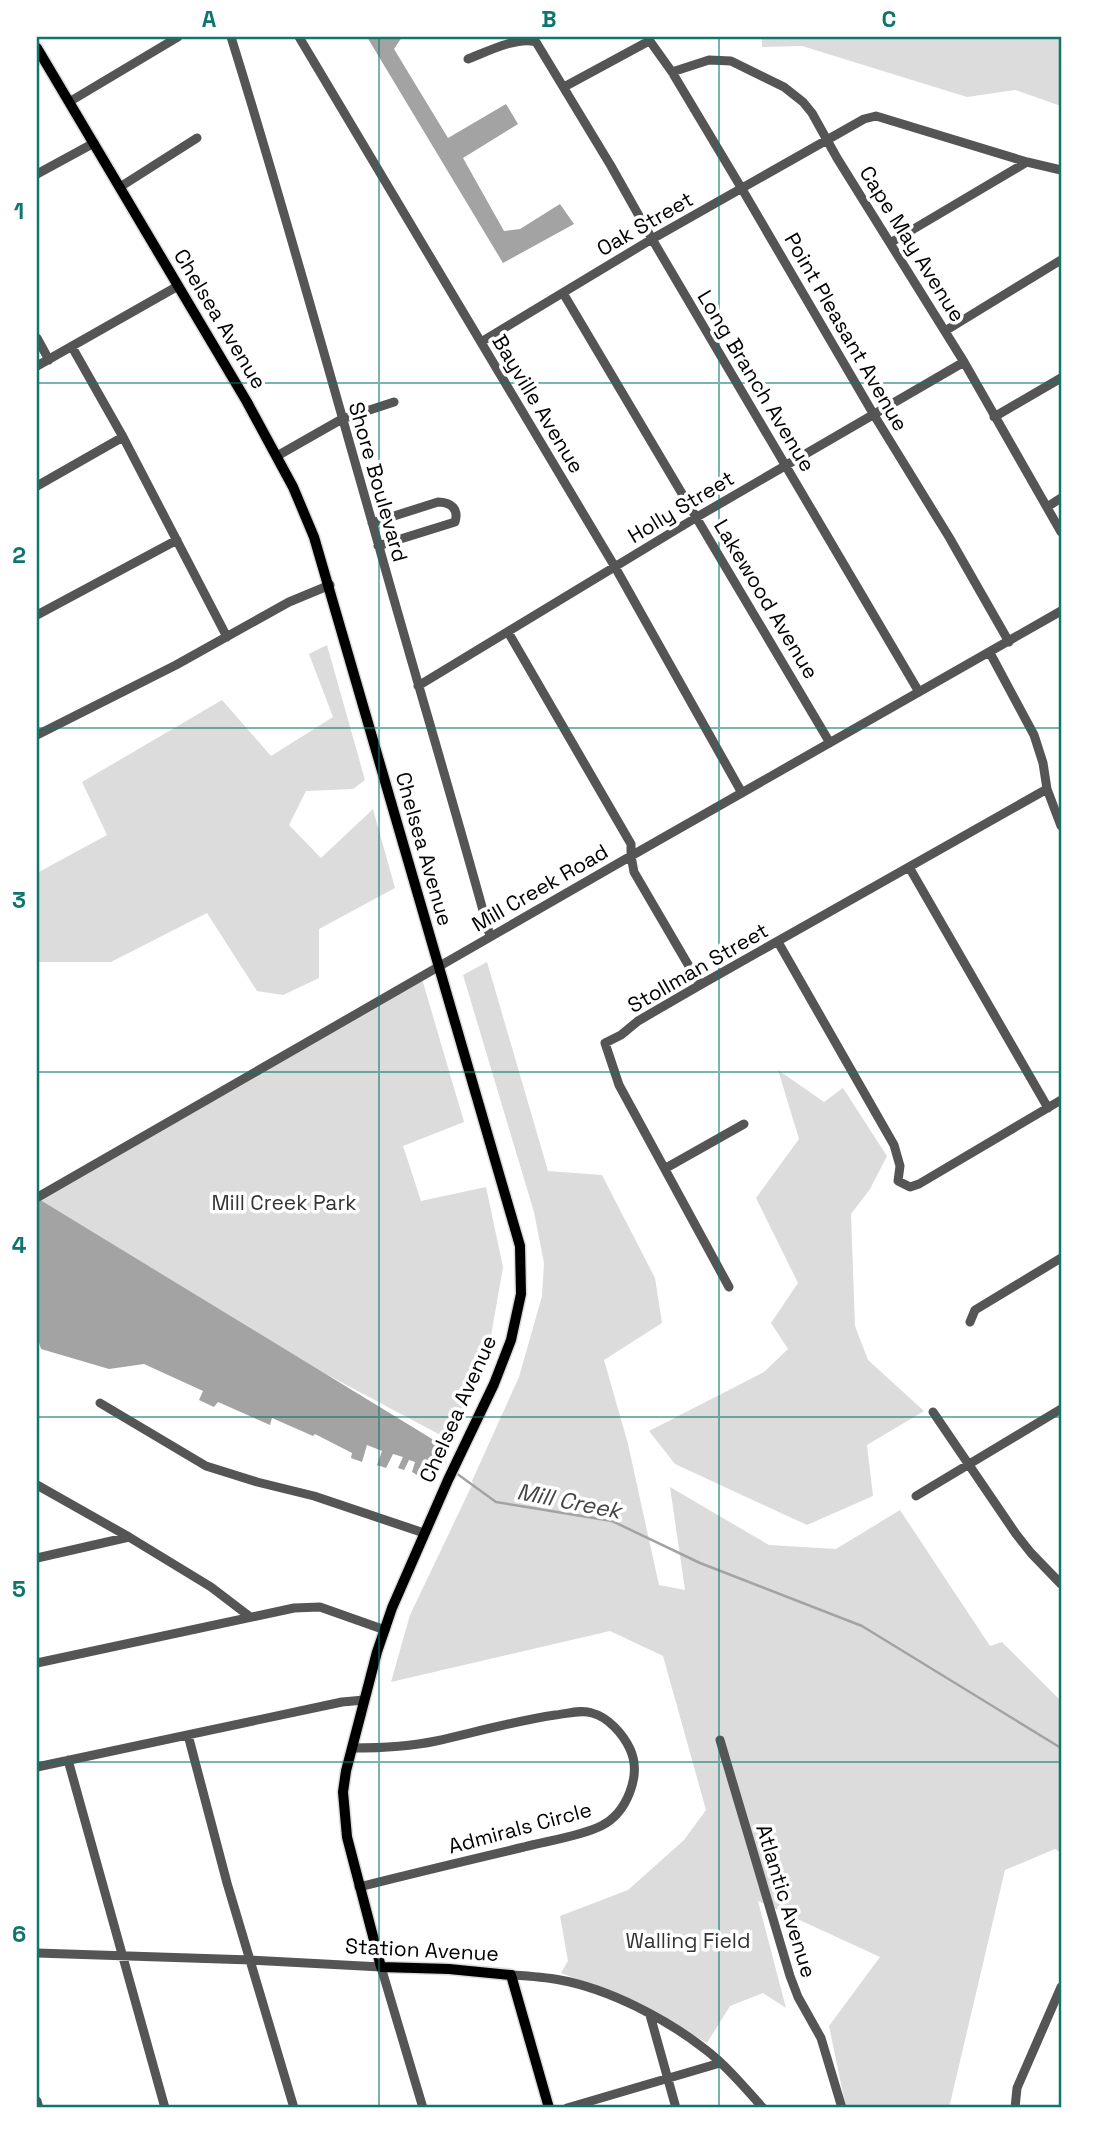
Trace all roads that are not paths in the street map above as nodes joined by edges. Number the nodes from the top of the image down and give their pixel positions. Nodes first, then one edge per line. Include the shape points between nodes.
1 (178, 37) edge
2 (231, 37) edge
3 (299, 37) edge
4 (648, 39) edge
5 (37, 48) edge
6 (468, 59) dead end
7 (672, 72) junction
8 (564, 88) junction
9 (69, 102) junction
10 (197, 138) dead end
11 (828, 139) junction
12 (94, 143) junction
13 (1027, 162) junction
14 (1061, 170) edge
15 (37, 174) edge
16 (120, 187) junction
17 (742, 189) junction
18 (652, 239) junction
19 (890, 243) junction
20 (1061, 260) edge
21 (178, 286) junction
22 (563, 293) junction
23 (945, 331) junction
24 (37, 338) edge
25 (481, 342) junction
26 (72, 347) junction
27 (49, 360) junction
28 (964, 362) junction
29 (37, 366) edge
30 (1061, 378) edge
31 (394, 402) dead end
32 (874, 415) junction
33 (994, 417) junction
34 (342, 419) junction
35 (123, 438) junction
36 (277, 456) junction
37 (786, 466) junction
38 (37, 486) edge
39 (1061, 498) edge
40 (1047, 507) junction
41 (697, 517) junction
42 (372, 523) junction
43 (1061, 532) edge
44 (177, 540) junction
45 (378, 546) junction
46 (615, 567) junction
47 (330, 585) junction
48 (1061, 611) edge
49 (37, 615) edge
50 (508, 632) junction
51 (227, 637) junction
52 (1009, 642) junction
53 (990, 653) junction
54 (418, 686) junction
55 (919, 692) junction
56 (37, 735) edge
57 (830, 743) junction
58 (1047, 789) junction
59 (742, 793) junction
60 (1061, 826) edge
61 (631, 856) junction
62 (909, 867) junction
63 (490, 936) junction
64 (778, 942) junction
65 (438, 967) junction
66 (700, 985) junction
67 (1061, 1100) edge
68 (1048, 1108) junction
69 (744, 1124) dead end
70 (666, 1168) junction
71 (38, 1197) dead end
72 (1061, 1258) edge
73 (729, 1287) dead end
74 (970, 1322) dead end
75 (100, 1403) dead end
76 (1061, 1409) edge
77 (933, 1412) dead end
78 (969, 1463) junction
79 (37, 1485) edge
80 (916, 1496) dead end
81 (424, 1533) junction
82 (129, 1537) junction
83 (37, 1558) edge
84 (1061, 1584) edge
85 (248, 1616) junction
86 (385, 1630) junction
87 (37, 1662) edge
88 (364, 1700) junction
89 (188, 1735) junction
90 (720, 1740) dead end
91 (352, 1748) junction
92 (68, 1760) junction
93 (37, 1767) edge
94 (359, 1887) junction
95 (37, 1953) edge
96 (122, 1956) junction
97 (251, 1960) junction
98 (381, 1967) junction
99 (511, 1975) junction
100 (1061, 1987) edge
101 (650, 2015) junction
102 (720, 2063) junction
103 (667, 2077) junction
104 (37, 2101) edge
105 (39, 2108) edge
106 (165, 2108) edge
107 (295, 2108) edge
108 (423, 2108) edge
109 (549, 2108) edge
110 (567, 2108) edge
111 (676, 2108) edge
112 (763, 2108) edge
113 (842, 2108) edge
114 (1015, 2108) edge

1 - 9 street
2 - 34 street, Shore Boulevard
3 - 25 street, Bayville Avenue
4 - 7 street, Point Pleasant Avenue
4 - 8 street
5 - 9 main road, Chelsea Avenue
6 - 8 street, Long Branch Avenue via 528,39 536,42
7 - 11 street, Cape May Avenue via 709,60 731,61 784,87 803,102
7 - 17 street, Point Pleasant Avenue
8 - 18 street, Long Branch Avenue
9 - 12 main road, Chelsea Avenue
10 - 16 street
11 - 13 street, Oak Street via 876,116
11 - 17 street, Oak Street
11 - 19 street, Cape May Avenue
12 - 15 street
12 - 16 main road, Chelsea Avenue
13 - 14 street, Oak Street
13 - 19 street
16 - 21 main road, Chelsea Avenue
17 - 18 street, Oak Street
17 - 32 street, Point Pleasant Avenue
18 - 22 street, Oak Street
18 - 37 street, Long Branch Avenue
19 - 23 street, Cape May Avenue
20 - 23 street
21 - 26 street
21 - 36 main road, Chelsea Avenue
22 - 25 street, Oak Street
22 - 41 street, Lakewood Avenue
23 - 28 street, Cape May Avenue
24 - 27 street
25 - 46 street, Bayville Avenue
26 - 27 street
26 - 35 street
27 - 29 street
28 - 32 street, Holly Street
28 - 33 street, Cape May Avenue
30 - 33 street
31 - 34 street
32 - 37 street, Holly Street
32 - 52 street, Point Pleasant Avenue
33 - 40 street, Cape May Avenue
34 - 36 street
34 - 42 street, Shore Boulevard
35 - 38 street
35 - 44 street
36 - 47 main road, Chelsea Avenue
37 - 41 street, Holly Street
37 - 55 street, Long Branch Avenue
39 - 40 street
40 - 43 street, Cape May Avenue
41 - 46 street, Holly Street
41 - 57 street, Lakewood Avenue
42 - 45 street, Shore Boulevard
42 - 45 street via 438,502 453,505 457,515 455,522
44 - 49 street
44 - 51 street
45 - 54 street, Shore Boulevard
46 - 50 street, Holly Street
46 - 59 street, Bayville Avenue
47 - 51 street
47 - 65 main road, Chelsea Avenue
48 - 52 street, Mill Creek Road
50 - 54 street, Holly Street
50 - 61 street via 631,844
51 - 56 street
52 - 53 street, Mill Creek Road
53 - 55 street, Mill Creek Road
53 - 58 street via 1034,735
54 - 63 street, Shore Boulevard
55 - 57 street, Mill Creek Road
57 - 59 street, Mill Creek Road
58 - 60 street
58 - 62 street, Stollman Street
59 - 61 street, Mill Creek Road
61 - 63 street, Mill Creek Road
61 - 66 street via 634,872
62 - 64 street, Stollman Street
62 - 68 street
63 - 65 street, Mill Creek Road
64 - 66 street, Stollman Street
64 - 68 street via 894,1145 900,1166 898,1181 910,1187 919,1184
65 - 71 street, Mill Creek Road
65 - 81 main road, Chelsea Avenue via 509,1204 522,1271 517,1316 503,1363
66 - 70 street, Stollman Street via 606,1043 619,1086
67 - 68 street
69 - 70 street
70 - 73 street, Stollman Street
72 - 74 street via 975,1310
75 - 81 street via 206,1466
76 - 78 street
77 - 78 street
78 - 80 street
78 - 84 street via 1016,1534
79 - 82 street
81 - 86 main road, Chelsea Avenue
82 - 83 street
82 - 85 street via 211,1587
85 - 86 street via 320,1607
85 - 87 street
86 - 88 main road, Chelsea Avenue
88 - 89 street
88 - 91 main road, Chelsea Avenue
89 - 92 street
89 - 97 street
90 - 113 street, Atlantic Avenue via 789,1976 821,2038
91 - 94 main road, Chelsea Avenue via 343,1808
91 - 94 street, Admirals Circle via 433,1741 580,1712 597,1715 617,1729 629,1747 634,1773 625,1803 602,1825
92 - 93 street
92 - 96 street
94 - 98 main road, Chelsea Avenue
95 - 96 street, Station Avenue
96 - 97 street, Station Avenue
96 - 106 street
97 - 98 street, Station Avenue
97 - 107 street
98 - 99 main road, Station Avenue
98 - 108 street
99 - 101 street, Station Avenue via 562,1980
99 - 109 main road
100 - 114 street via 1017,2088
101 - 102 street, Station Avenue
101 - 103 street
102 - 103 street
102 - 112 street, Station Avenue
103 - 110 street
103 - 111 street
104 - 105 street

